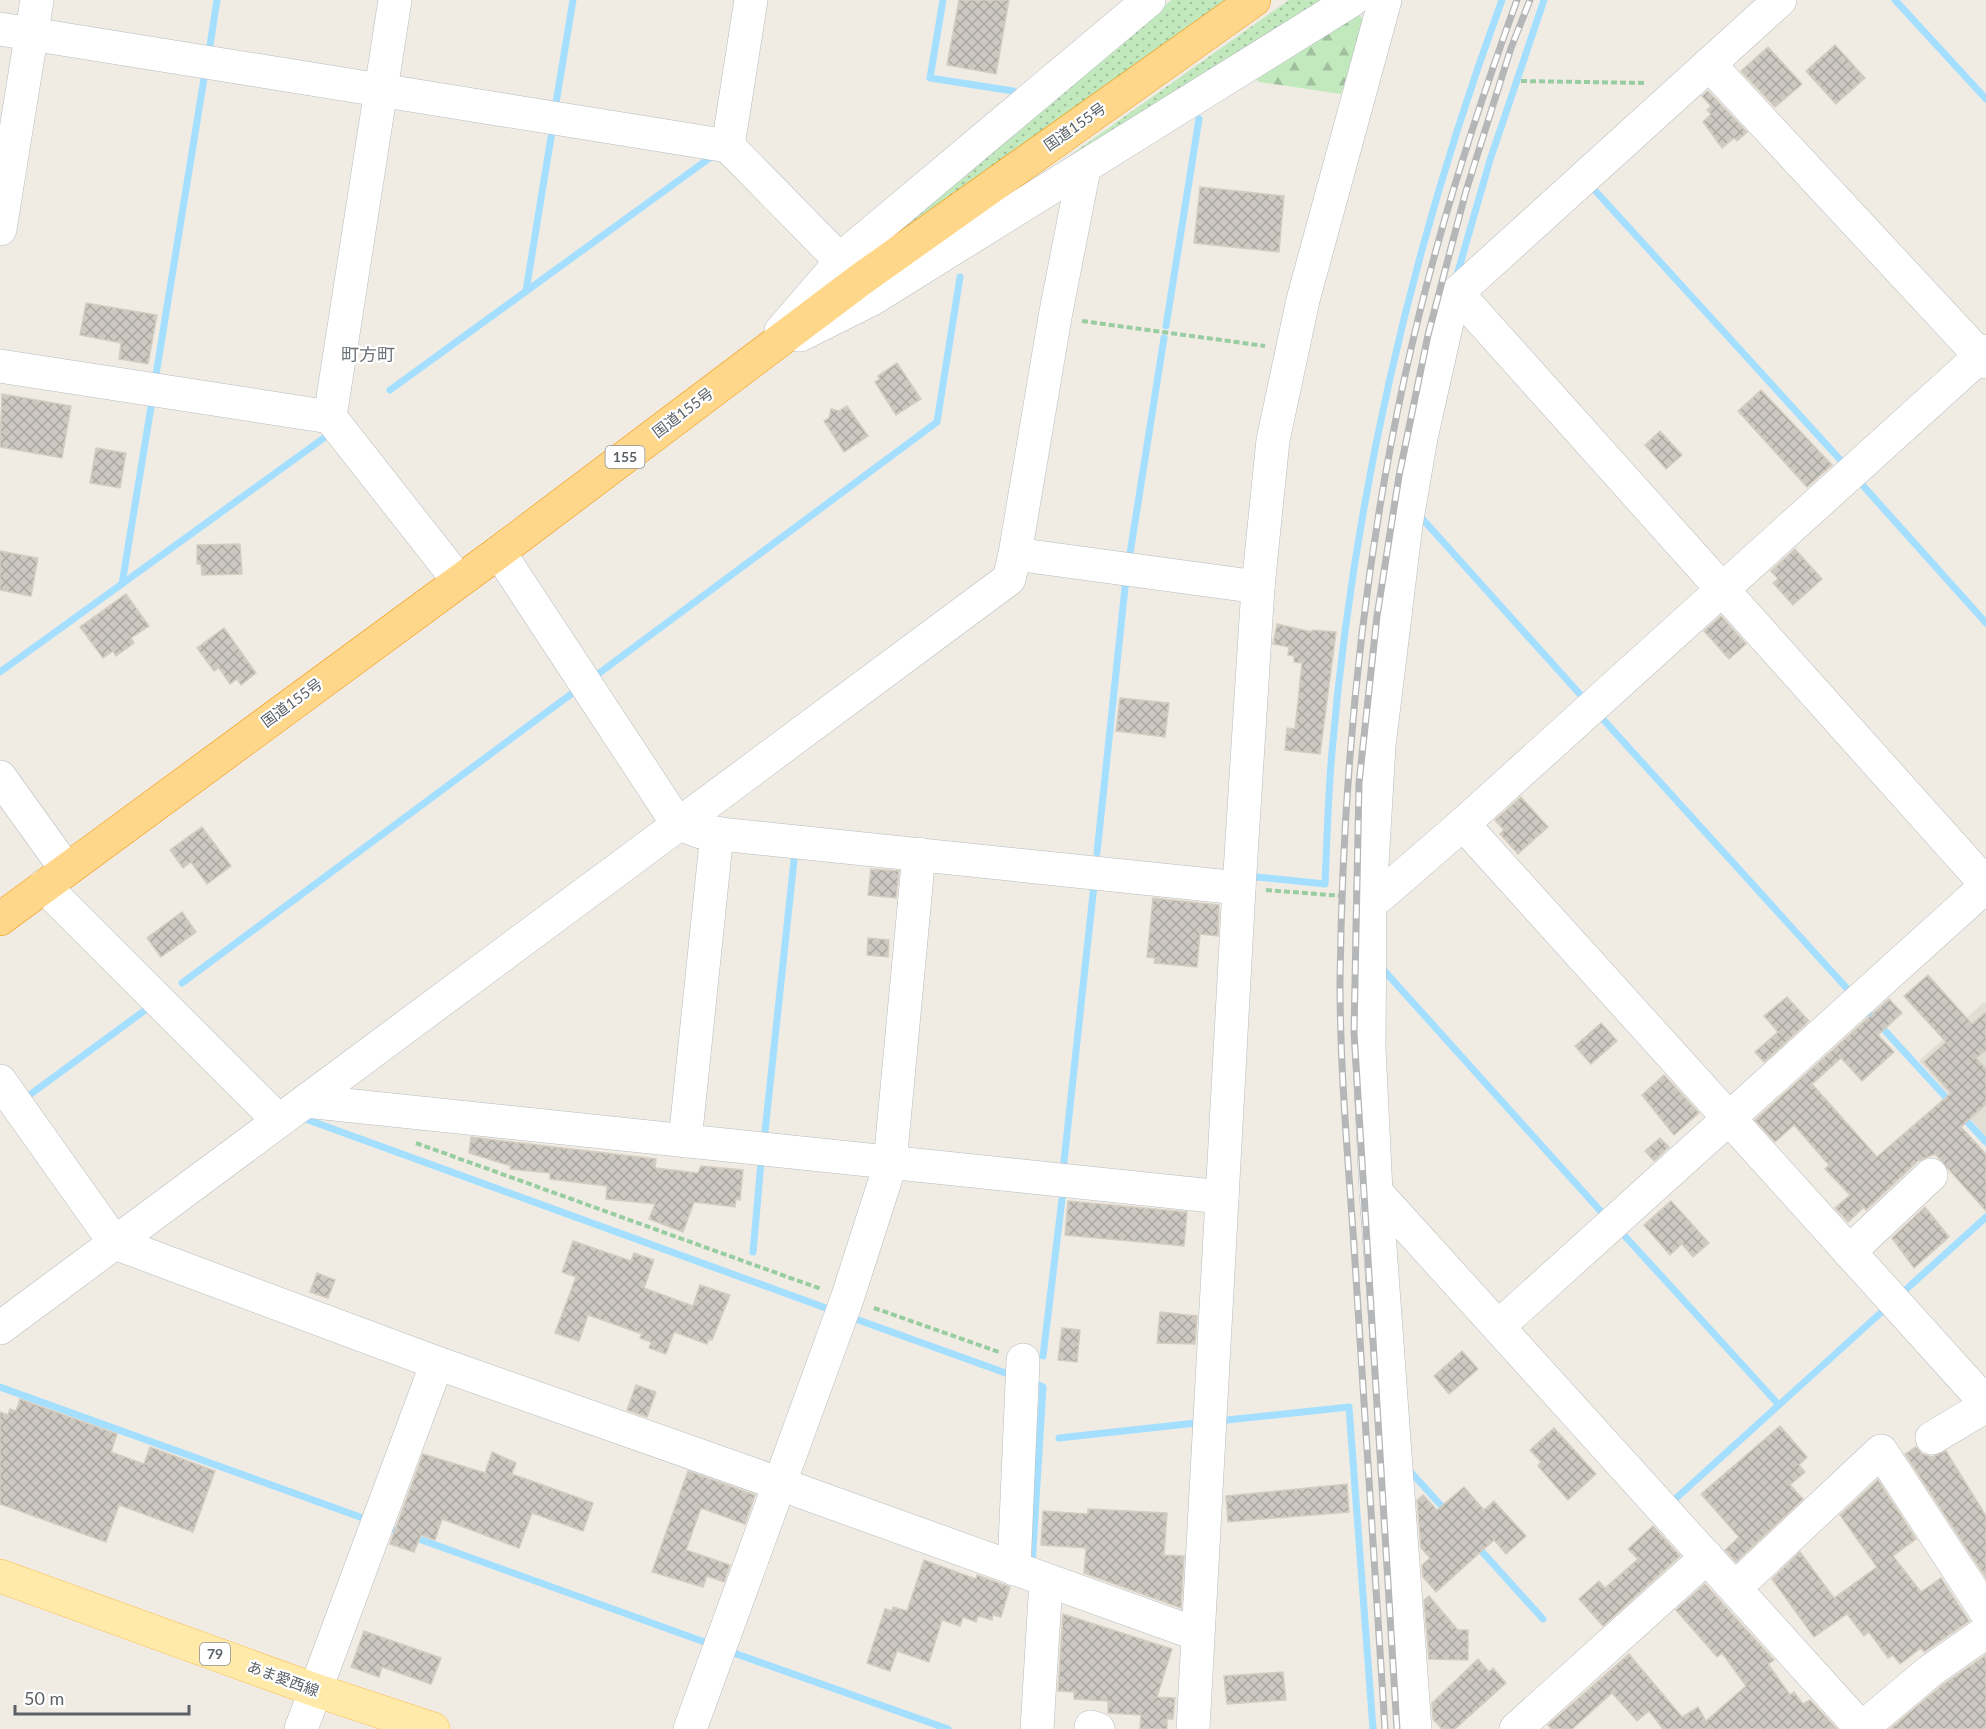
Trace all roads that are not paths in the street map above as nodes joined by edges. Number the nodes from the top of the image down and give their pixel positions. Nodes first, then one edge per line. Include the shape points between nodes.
1 (37, 0) edge
2 (395, 0) edge
3 (751, 0) edge
4 (1117, 0) edge
5 (1149, 0) edge
6 (1254, 0) edge
7 (1352, 0) edge
8 (1385, 0) edge
9 (1780, 0) edge
10 (0, 29) edge
11 (1110, 32) junction
12 (32, 34) junction
13 (1698, 74) junction
14 (380, 92) junction
15 (728, 146) junction
16 (1084, 169) junction
17 (0, 229) edge
18 (841, 261) junction
19 (1457, 293) junction
20 (759, 356) junction
21 (1984, 356) edge
22 (0, 366) edge
23 (330, 417) junction
24 (499, 552) junction
25 (1015, 554) junction
26 (459, 581) junction
27 (1258, 587) junction
28 (1721, 591) junction
29 (0, 777) edge
30 (677, 824) junction
31 (1463, 824) junction
32 (717, 833) junction
33 (919, 854) junction
34 (55, 877) junction
35 (1986, 885) edge
36 (1239, 888) junction
37 (1370, 900) junction
38 (0, 919) edge
39 (0, 1081) edge
40 (289, 1114) junction
41 (1728, 1119) junction
42 (685, 1141) junction
43 (890, 1163) junction
44 (1930, 1175) dead end
45 (1376, 1192) junction
46 (1222, 1197) junction
47 (115, 1243) junction
48 (1849, 1252) junction
49 (1499, 1326) junction
50 (0, 1328) edge
51 (437, 1363) junction
52 (1022, 1373) road end
53 (1986, 1405) edge
54 (1932, 1438) dead end
55 (780, 1484) junction
56 (1707, 1557) junction
57 (1030, 1574) junction
58 (0, 1576) edge
59 (1735, 1588) junction
60 (1986, 1612) edge
61 (1986, 1632) edge
62 (1197, 1634) junction
63 (315, 1690) junction
64 (301, 1729) edge
65 (433, 1729) edge
66 (690, 1729) edge
67 (1037, 1729) edge
68 (1193, 1729) edge
69 (1416, 1729) edge
70 (1516, 1729) edge
71 (1862, 1729) edge

1 - 12 street
2 - 14 street
3 - 15 street
4 - 11 street
5 - 11 street
6 - 20 highway, 国道155号 / 155
7 - 16 street
8 - 27 street via 1291,349 1273,440
9 - 13 street
10 - 12 street
11 - 18 street
12 - 14 street
12 - 17 street
13 - 19 street
13 - 21 street
14 - 15 street
14 - 23 street
15 - 18 street
16 - 20 street via 872,299
16 - 25 street
18 - 20 street
19 - 28 street
19 - 37 street via 1421,438 1406,525 1379,746
20 - 24 highway, 国道155号 / 155
21 - 28 street
22 - 23 street
23 - 26 street
24 - 26 highway, 国道155号 / 155
24 - 30 street
25 - 27 street
25 - 30 street via 1009,579
26 - 34 highway, 国道155号 / 155
27 - 36 street
28 - 31 street
28 - 35 street
29 - 34 street
30 - 32 street
30 - 40 street
31 - 37 street via 1380,896
31 - 41 street
32 - 33 street
32 - 42 street
33 - 36 street
33 - 43 street
34 - 38 highway, 国道155号 / 155
34 - 40 street
35 - 41 street
36 - 46 street
37 - 45 street via 1369,1048
39 - 47 street
40 - 42 street
40 - 47 street
41 - 48 street
41 - 49 street
42 - 43 street
43 - 46 street
43 - 55 street via 843,1311
44 - 48 street
45 - 49 street
45 - 69 street
46 - 62 street
47 - 50 street
47 - 51 street
48 - 53 street
49 - 56 street
51 - 55 street
51 - 63 street
52 - 57 street
53 - 54 street
55 - 57 street
55 - 66 street
56 - 59 street
56 - 70 street
57 - 62 street
57 - 67 street
58 - 63 main road, あま愛西線 / 79
59 - 60 street via 1881,1451
59 - 71 street
61 - 71 street via 1930,1671
62 - 68 street
63 - 64 street
63 - 65 main road, あま愛西線 / 79

